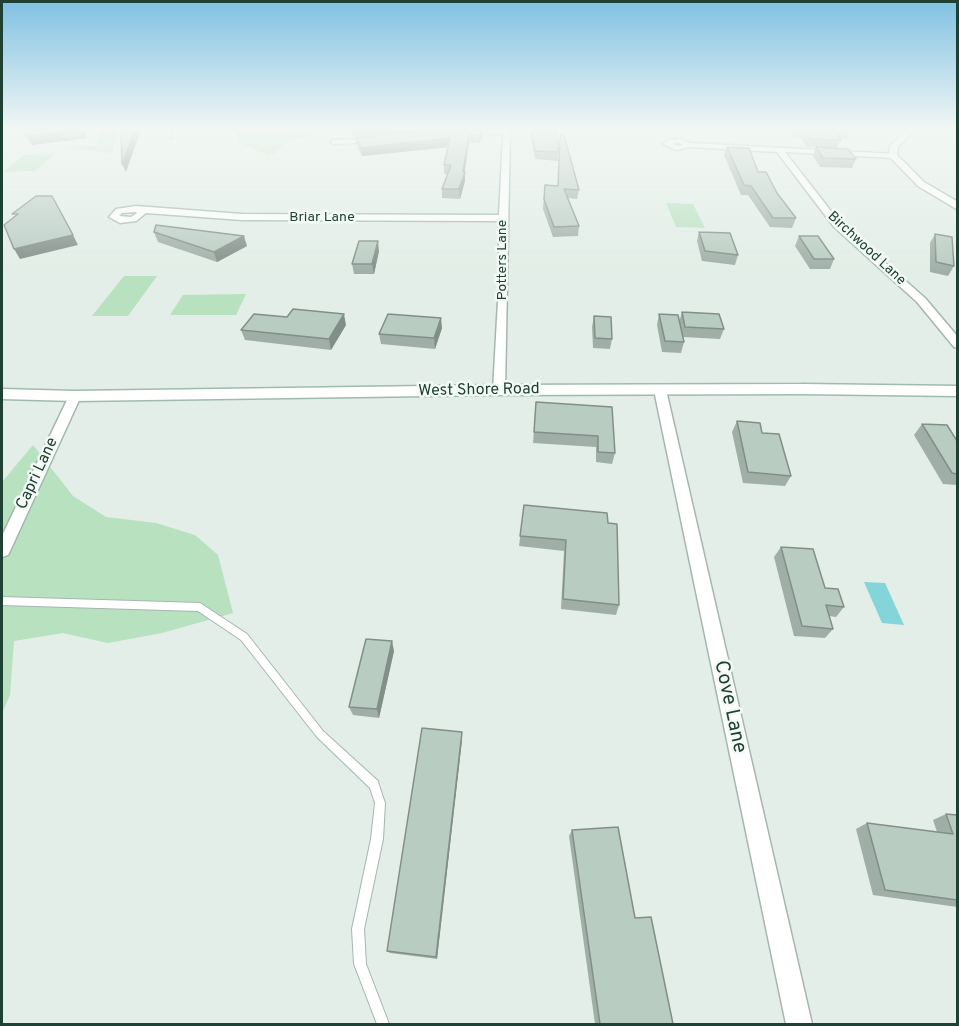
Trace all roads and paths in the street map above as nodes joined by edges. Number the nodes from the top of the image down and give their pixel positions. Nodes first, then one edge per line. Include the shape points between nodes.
1 (505, 178) edge
2 (801, 178) edge
3 (915, 178) edge
4 (957, 207) edge
5 (141, 210) dead end
6 (503, 218) junction
7 (957, 345) edge
8 (499, 390) junction
9 (660, 390) junction
10 (957, 391) edge
11 (2, 394) edge
12 (75, 396) junction
13 (2, 551) edge
14 (2, 601) edge
15 (383, 1024) edge
16 (800, 1024) edge

1 - 6 street, Potters Lane
2 - 7 street, Birchwood Lane via 837,225 921,300
3 - 4 main road
5 - 6 street, Briar Lane via 242,217
6 - 8 street, Potters Lane
8 - 9 main road, West Shore Road
8 - 12 main road, West Shore Road
9 - 10 main road, West Shore Road
9 - 16 street, Cove Lane
11 - 12 main road, West Shore Road
12 - 13 street, Capri Lane
14 - 15 lane via 200,607 244,637 320,734 374,785 380,803 358,929 360,964

